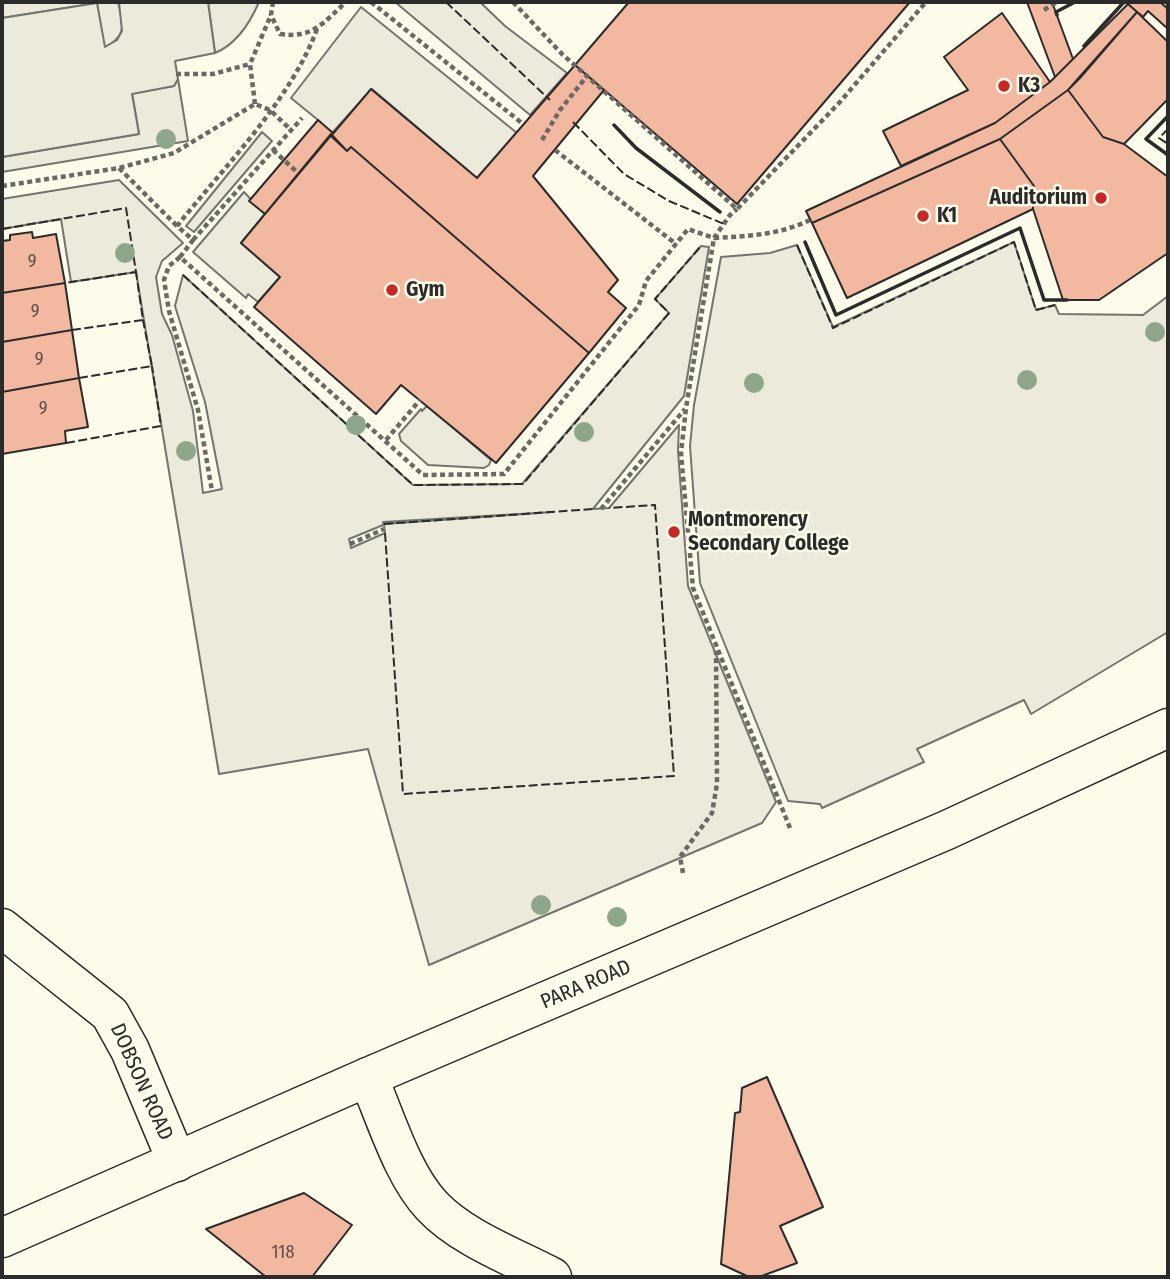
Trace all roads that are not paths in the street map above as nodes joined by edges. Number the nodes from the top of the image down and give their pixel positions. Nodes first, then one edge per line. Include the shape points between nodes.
1 (1168, 728) edge
2 (2, 928) edge
3 (368, 1077) junction
4 (177, 1162) junction
5 (2, 1238) edge
6 (552, 1277) edge

1 - 3 main road, PARA ROAD via 947,830
2 - 4 main road, DOBSON ROAD via 110,1014
3 - 4 main road, PARA ROAD
3 - 6 main road via 405,1163 432,1206 462,1230
4 - 5 main road, PARA ROAD

